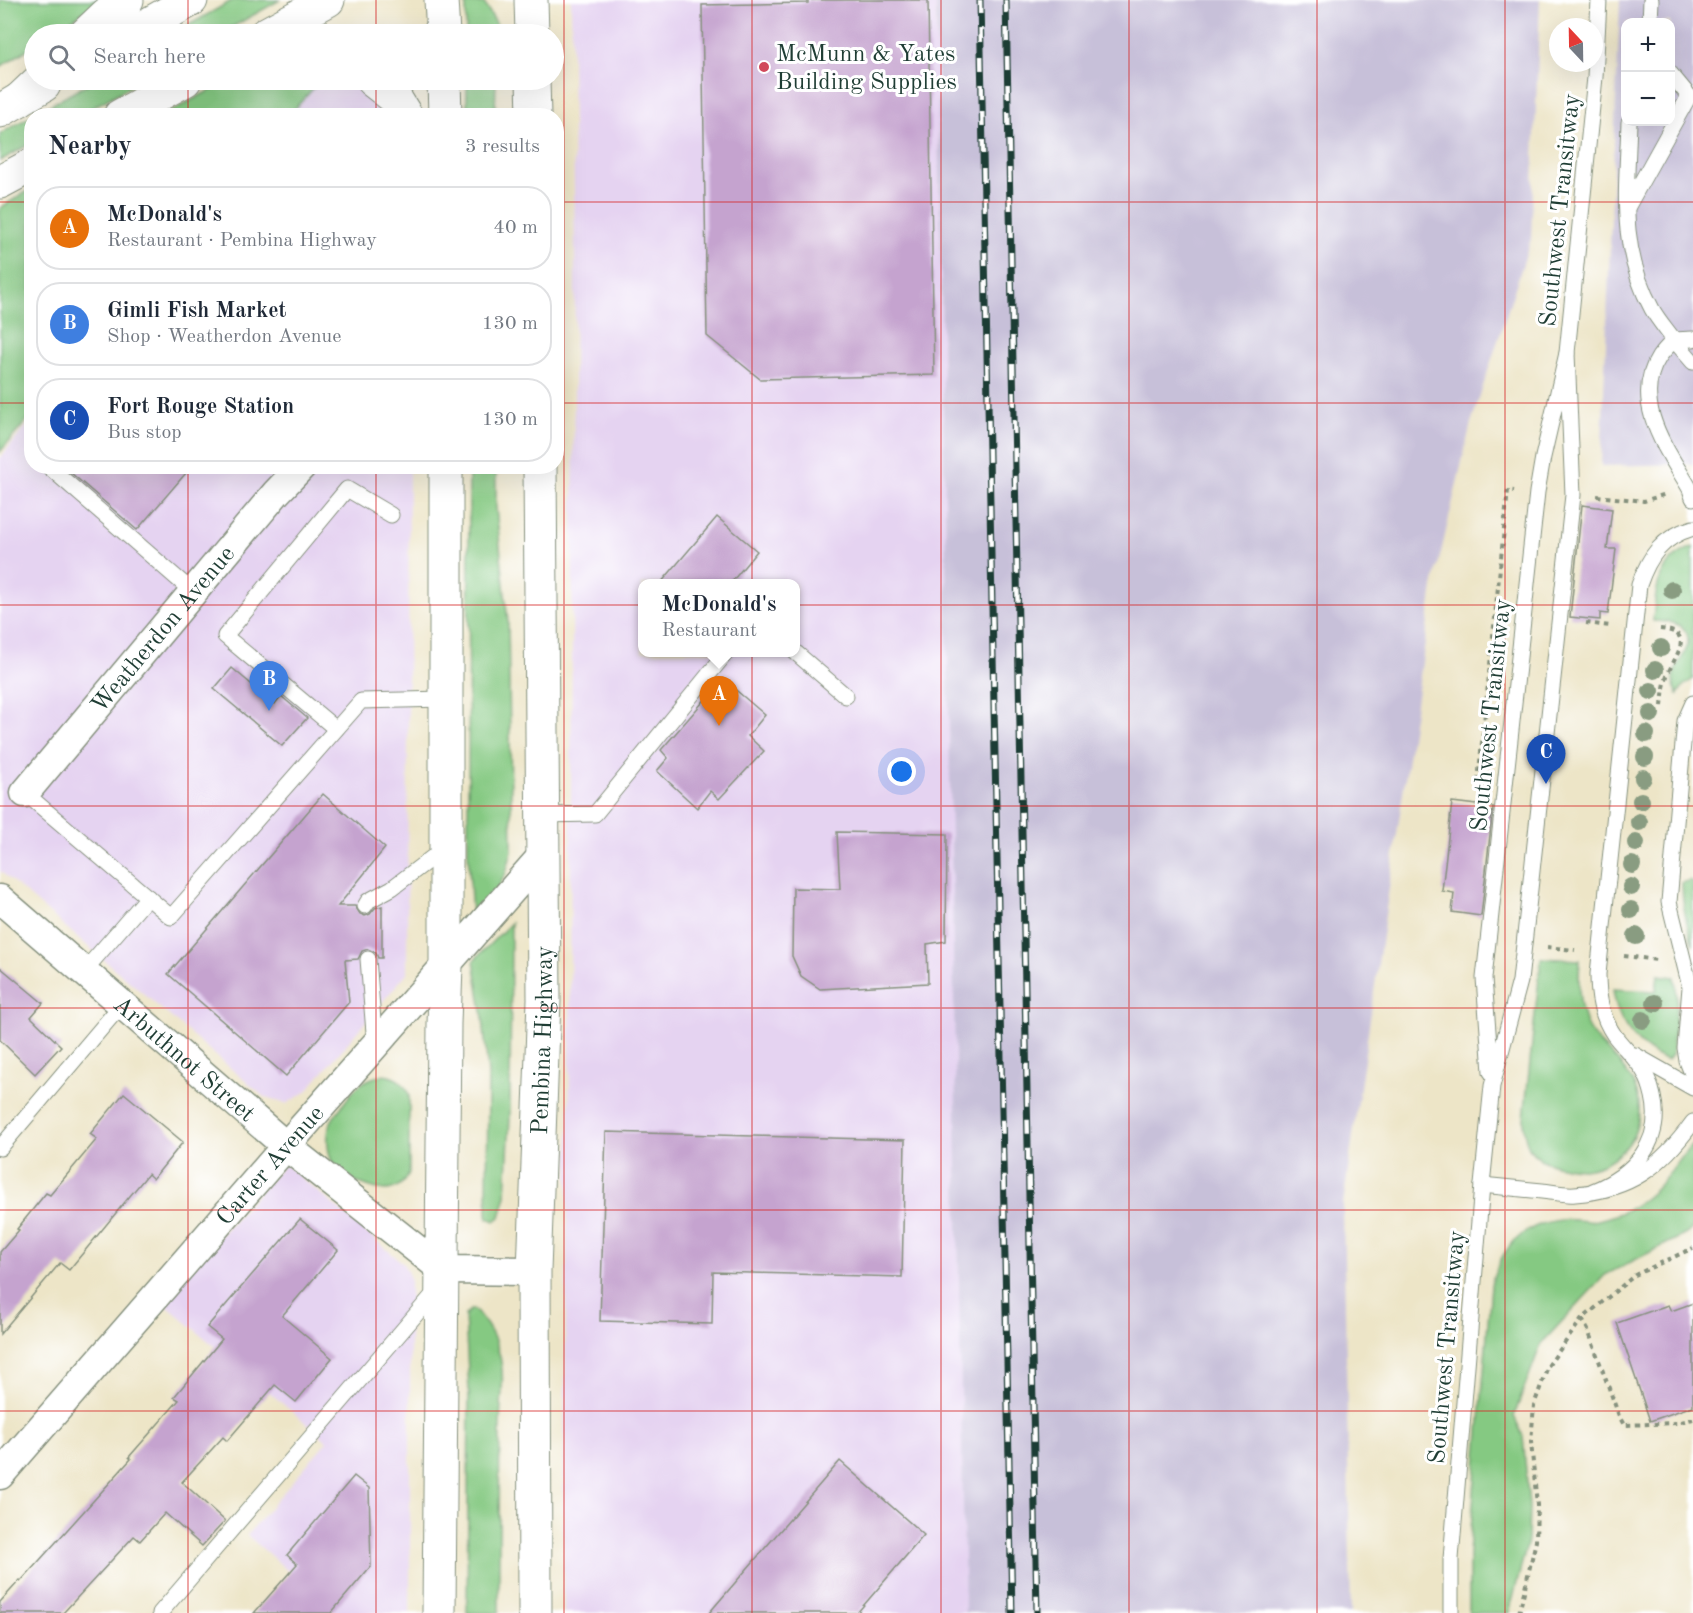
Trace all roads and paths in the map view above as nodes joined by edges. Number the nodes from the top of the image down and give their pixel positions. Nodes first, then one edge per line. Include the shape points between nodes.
1 (126, 0) edge
2 (191, 0) edge
3 (328, 0) edge
4 (441, 0) edge
5 (531, 0) edge
6 (1599, 0) edge
7 (1651, 0) edge
8 (1651, 18) edge
9 (96, 24) edge
10 (149, 24) edge
11 (284, 24) edge
12 (442, 24) edge
13 (532, 24) edge
14 (1675, 78) edge
15 (33, 90) edge
16 (167, 90) edge
17 (385, 90) edge
18 (444, 90) edge
19 (534, 90) edge
20 (19, 97) edge
21 (134, 108) edge
22 (401, 108) edge
23 (445, 108) edge
24 (534, 108) edge
25 (1675, 121) edge
26 (1629, 126) edge
27 (1672, 126) edge
28 (24, 169) edge
29 (0, 182) edge
30 (1626, 210) junction
31 (1693, 339) edge
32 (1674, 340) junction
33 (1568, 353) junction
34 (1693, 362) edge
35 (58, 474) edge
36 (294, 474) edge
37 (446, 474) edge
38 (540, 474) edge
39 (1537, 492) junction
40 (1692, 494) edge
41 (1573, 495) junction
42 (391, 515) dead end
43 (1693, 528) edge
44 (194, 593) junction
45 (1586, 623) dead end
46 (1636, 628) junction
47 (800, 656) edge
48 (724, 657) edge
49 (846, 696) dead end
50 (445, 699) junction
51 (1693, 704) edge
52 (1662, 709) dead end
53 (336, 729) junction
54 (1477, 785) dead end
55 (25, 793) joint
56 (542, 815) junction
57 (446, 847) junction
58 (542, 856) junction
59 (148, 897) junction
60 (0, 899) edge
61 (365, 906) dead end
62 (368, 959) dead end
63 (446, 966) junction
64 (84, 971) junction
65 (122, 1004) junction
66 (375, 1045) junction
67 (1626, 1048) junction
68 (1693, 1076) edge
69 (1492, 1086) junction
70 (1693, 1088) edge
71 (1693, 1122) edge
72 (286, 1146) junction
73 (0, 1148) edge
74 (1482, 1185) junction
75 (1593, 1191) junction
76 (1693, 1248) edge
77 (534, 1271) junction
78 (443, 1277) junction
79 (1582, 1319) junction
80 (1693, 1419) edge
81 (0, 1475) edge
82 (160, 1613) edge
83 (439, 1613) edge
84 (535, 1613) edge
85 (1450, 1613) edge
86 (1519, 1613) edge

1 - 9 main road
2 - 10 main road
3 - 11 main road
4 - 12 main road
5 - 13 main road
6 - 33 lane, Southwest Transitway
7 - 8 lane
14 - 25 lane via 1689,96
15 - 20 main road
16 - 21 main road
17 - 22 main road
18 - 23 main road
19 - 24 main road
26 - 30 lane
27 - 30 lane
28 - 29 main road
30 - 32 lane via 1638,278 1653,310
31 - 32 lane
32 - 34 lane
32 - 40 lane via 1658,358 1648,395 1661,438
33 - 39 lane, Southwest Transitway
33 - 41 lane, Southwest Transitway
35 - 44 lane via 114,518
36 - 44 street, Weatherdon Avenue
37 - 50 main road
38 - 56 main road, Pembina Highway
39 - 54 path via 1508,490
39 - 69 lane, Southwest Transitway via 1484,978
40 - 41 path via 1660,495 1644,501
41 - 69 lane, Southwest Transitway via 1520,981
42 - 53 lane via 347,489 225,636
43 - 46 lane via 1668,540 1647,563 1640,585
44 - 55 street, Weatherdon Avenue
45 - 46 path
46 - 52 path via 1670,630 1682,640 1682,649 1664,686
46 - 67 lane via 1598,974 1606,1020
47 - 49 lane
48 - 56 lane via 595,814
50 - 53 lane via 361,701
50 - 57 main road
51 - 68 lane via 1685,721 1669,902 1690,987 1685,1048
53 - 59 lane via 171,917
55 - 59 lane
56 - 58 main road, Pembina Highway
57 - 61 lane
57 - 63 main road
58 - 63 street, Carter Avenue
58 - 77 main road, Pembina Highway via 544,999
59 - 64 lane
60 - 64 street, Arbuthnot Street
62 - 66 lane
63 - 66 street, Carter Avenue
63 - 78 main road
64 - 65 street, Arbuthnot Street
65 - 72 street, Arbuthnot Street
65 - 73 lane
66 - 72 street, Carter Avenue
67 - 70 lane
67 - 75 lane via 1650,1086 1653,1132 1631,1168 1610,1185
69 - 74 lane, Southwest Transitway
71 - 75 lane via 1677,1144 1637,1177
72 - 78 street, Arbuthnot Street
72 - 81 street, Carter Avenue
74 - 75 lane via 1573,1194
74 - 85 lane, Southwest Transitway via 1451,1559
76 - 79 path via 1635,1275
77 - 78 street
77 - 84 main road, Pembina Highway
78 - 82 lane
78 - 83 main road
79 - 80 path via 1624,1425
79 - 86 path via 1548,1366 1534,1405 1531,1442 1536,1541

